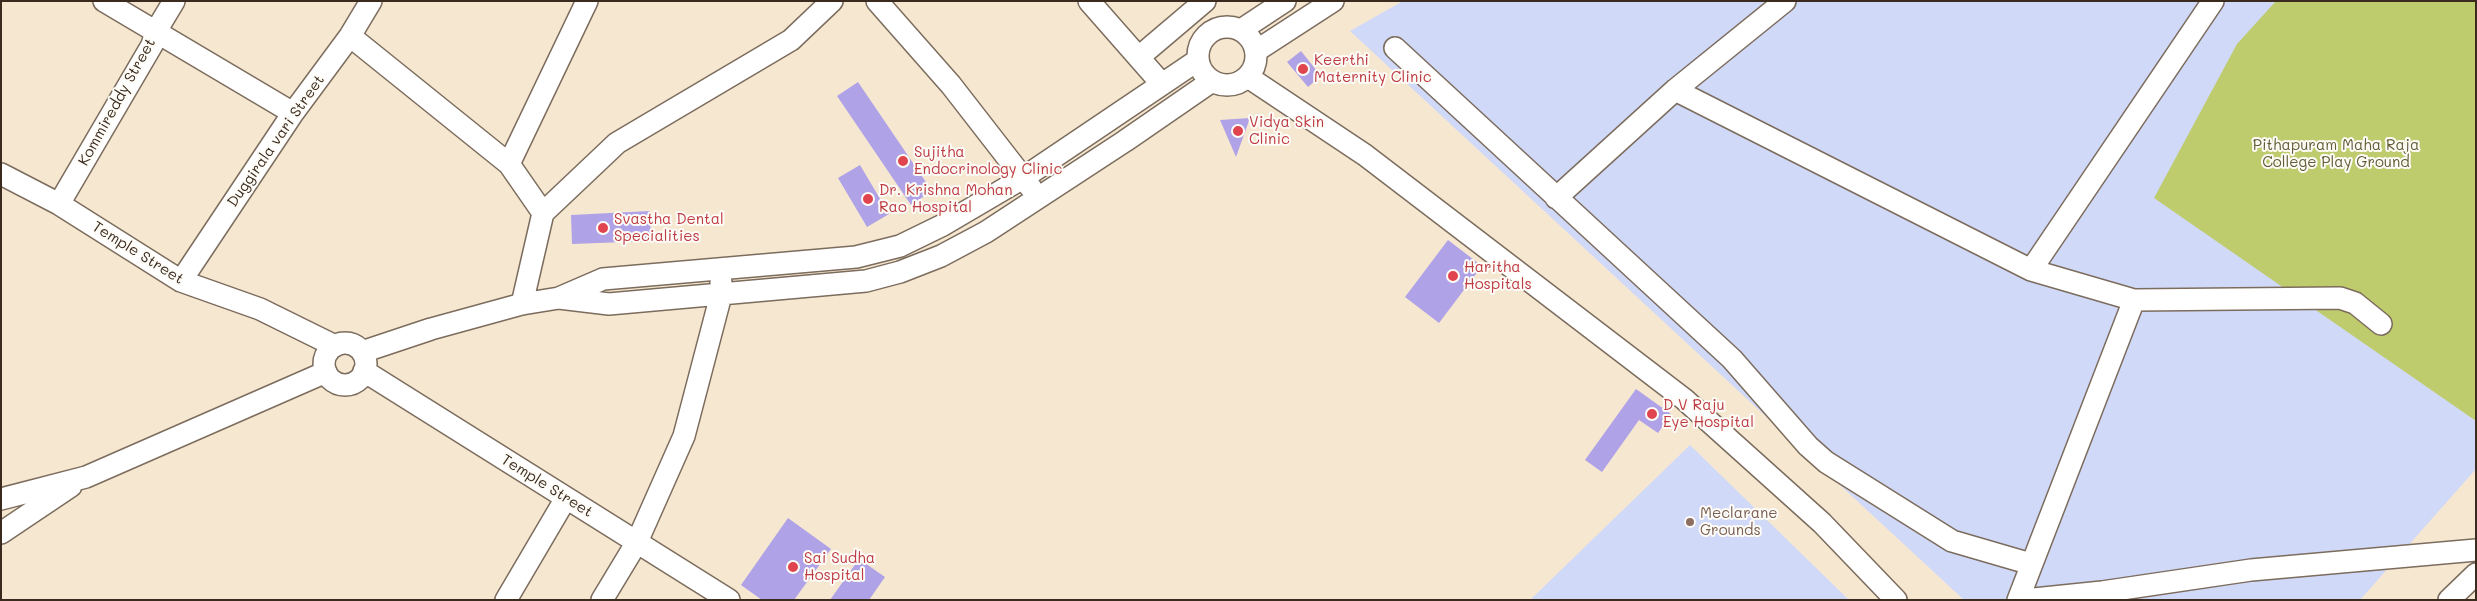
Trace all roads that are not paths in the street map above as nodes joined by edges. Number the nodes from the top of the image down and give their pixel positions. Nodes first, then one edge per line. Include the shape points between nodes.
1 (104, 1) edge
2 (174, 1) edge
3 (372, 1) edge
4 (587, 1) edge
5 (832, 1) edge
6 (877, 1) edge
7 (1089, 1) edge
8 (1205, 1) edge
9 (1285, 1) edge
10 (1332, 1) edge
11 (1785, 1) edge
12 (2213, 1) edge
13 (1241, 30) junction
14 (156, 32) junction
15 (350, 36) junction
16 (1394, 48) dead end
17 (1256, 51) junction
18 (1140, 57) junction
19 (1198, 60) junction
20 (1248, 77) junction
21 (1212, 81) junction
22 (1161, 83) junction
23 (1675, 90) junction
24 (293, 113) junction
25 (509, 164) junction
26 (1, 174) edge
27 (1023, 178) junction
28 (1040, 198) junction
29 (1556, 198) junction
30 (59, 204) junction
31 (543, 213) junction
32 (721, 267) junction
33 (2031, 270) junction
34 (181, 281) junction
35 (721, 295) junction
36 (559, 298) junction
37 (2134, 300) junction
38 (522, 304) junction
39 (2381, 324) dead end
40 (335, 346) junction
41 (363, 362) junction
42 (326, 372) junction
43 (86, 476) junction
44 (566, 498) junction
45 (1, 499) edge
46 (1, 533) edge
47 (637, 542) junction
48 (2476, 550) edge
49 (2031, 564) junction
50 (2476, 574) edge
51 (724, 598) edge
52 (506, 600) edge
53 (602, 600) edge
54 (1896, 600) edge
55 (2018, 600) edge
56 (2024, 600) edge
57 (2449, 600) edge

1 - 14 street
2 - 14 street, Kommireddy Street
3 - 15 street, Duggirala vari Street
4 - 25 street
5 - 31 street via 792,40 617,143
6 - 27 street via 951,85
7 - 18 street
8 - 18 street
9 - 13 street
10 - 17 street
11 - 23 street
12 - 33 street
13 - 17 street via 1251,39
13 - 19 street via 1229,26 1216,28 1205,36 1199,47
14 - 24 street
14 - 30 street, Kommireddy Street via 152,45
15 - 24 street, Duggirala vari Street
15 - 25 street
16 - 29 street
17 - 20 street via 1255,64
18 - 22 street
19 - 21 street via 1202,72
19 - 22 street
20 - 21 street via 1237,84 1224,85
20 - 54 street via 1365,155 1684,399 1822,522
21 - 28 street
22 - 27 street
23 - 29 street
23 - 33 street
24 - 34 street, Duggirala vari Street
25 - 31 street
26 - 30 street, Temple Street
27 - 28 street
27 - 32 street via 900,246 856,257
28 - 35 street via 941,256 900,272 866,281
29 - 49 street via 1732,359 1808,446 1826,462 1952,541
30 - 34 street, Temple Street
31 - 38 street
32 - 35 street
32 - 36 street via 602,279
33 - 37 street
34 - 40 street, Temple Street via 260,309
35 - 36 street via 609,304
35 - 47 street via 684,436
36 - 38 street
37 - 39 street via 2340,298 2355,304
37 - 49 street
38 - 41 street via 431,329
40 - 41 street via 350,344
40 - 42 street via 326,357
41 - 42 street via 353,383 337,384
41 - 44 street, Temple Street
42 - 43 street
43 - 45 street
43 - 46 street
44 - 47 street, Temple Street
44 - 52 street
47 - 51 street, Temple Street
47 - 53 street
48 - 56 street via 2251,570
49 - 55 street
50 - 57 street

